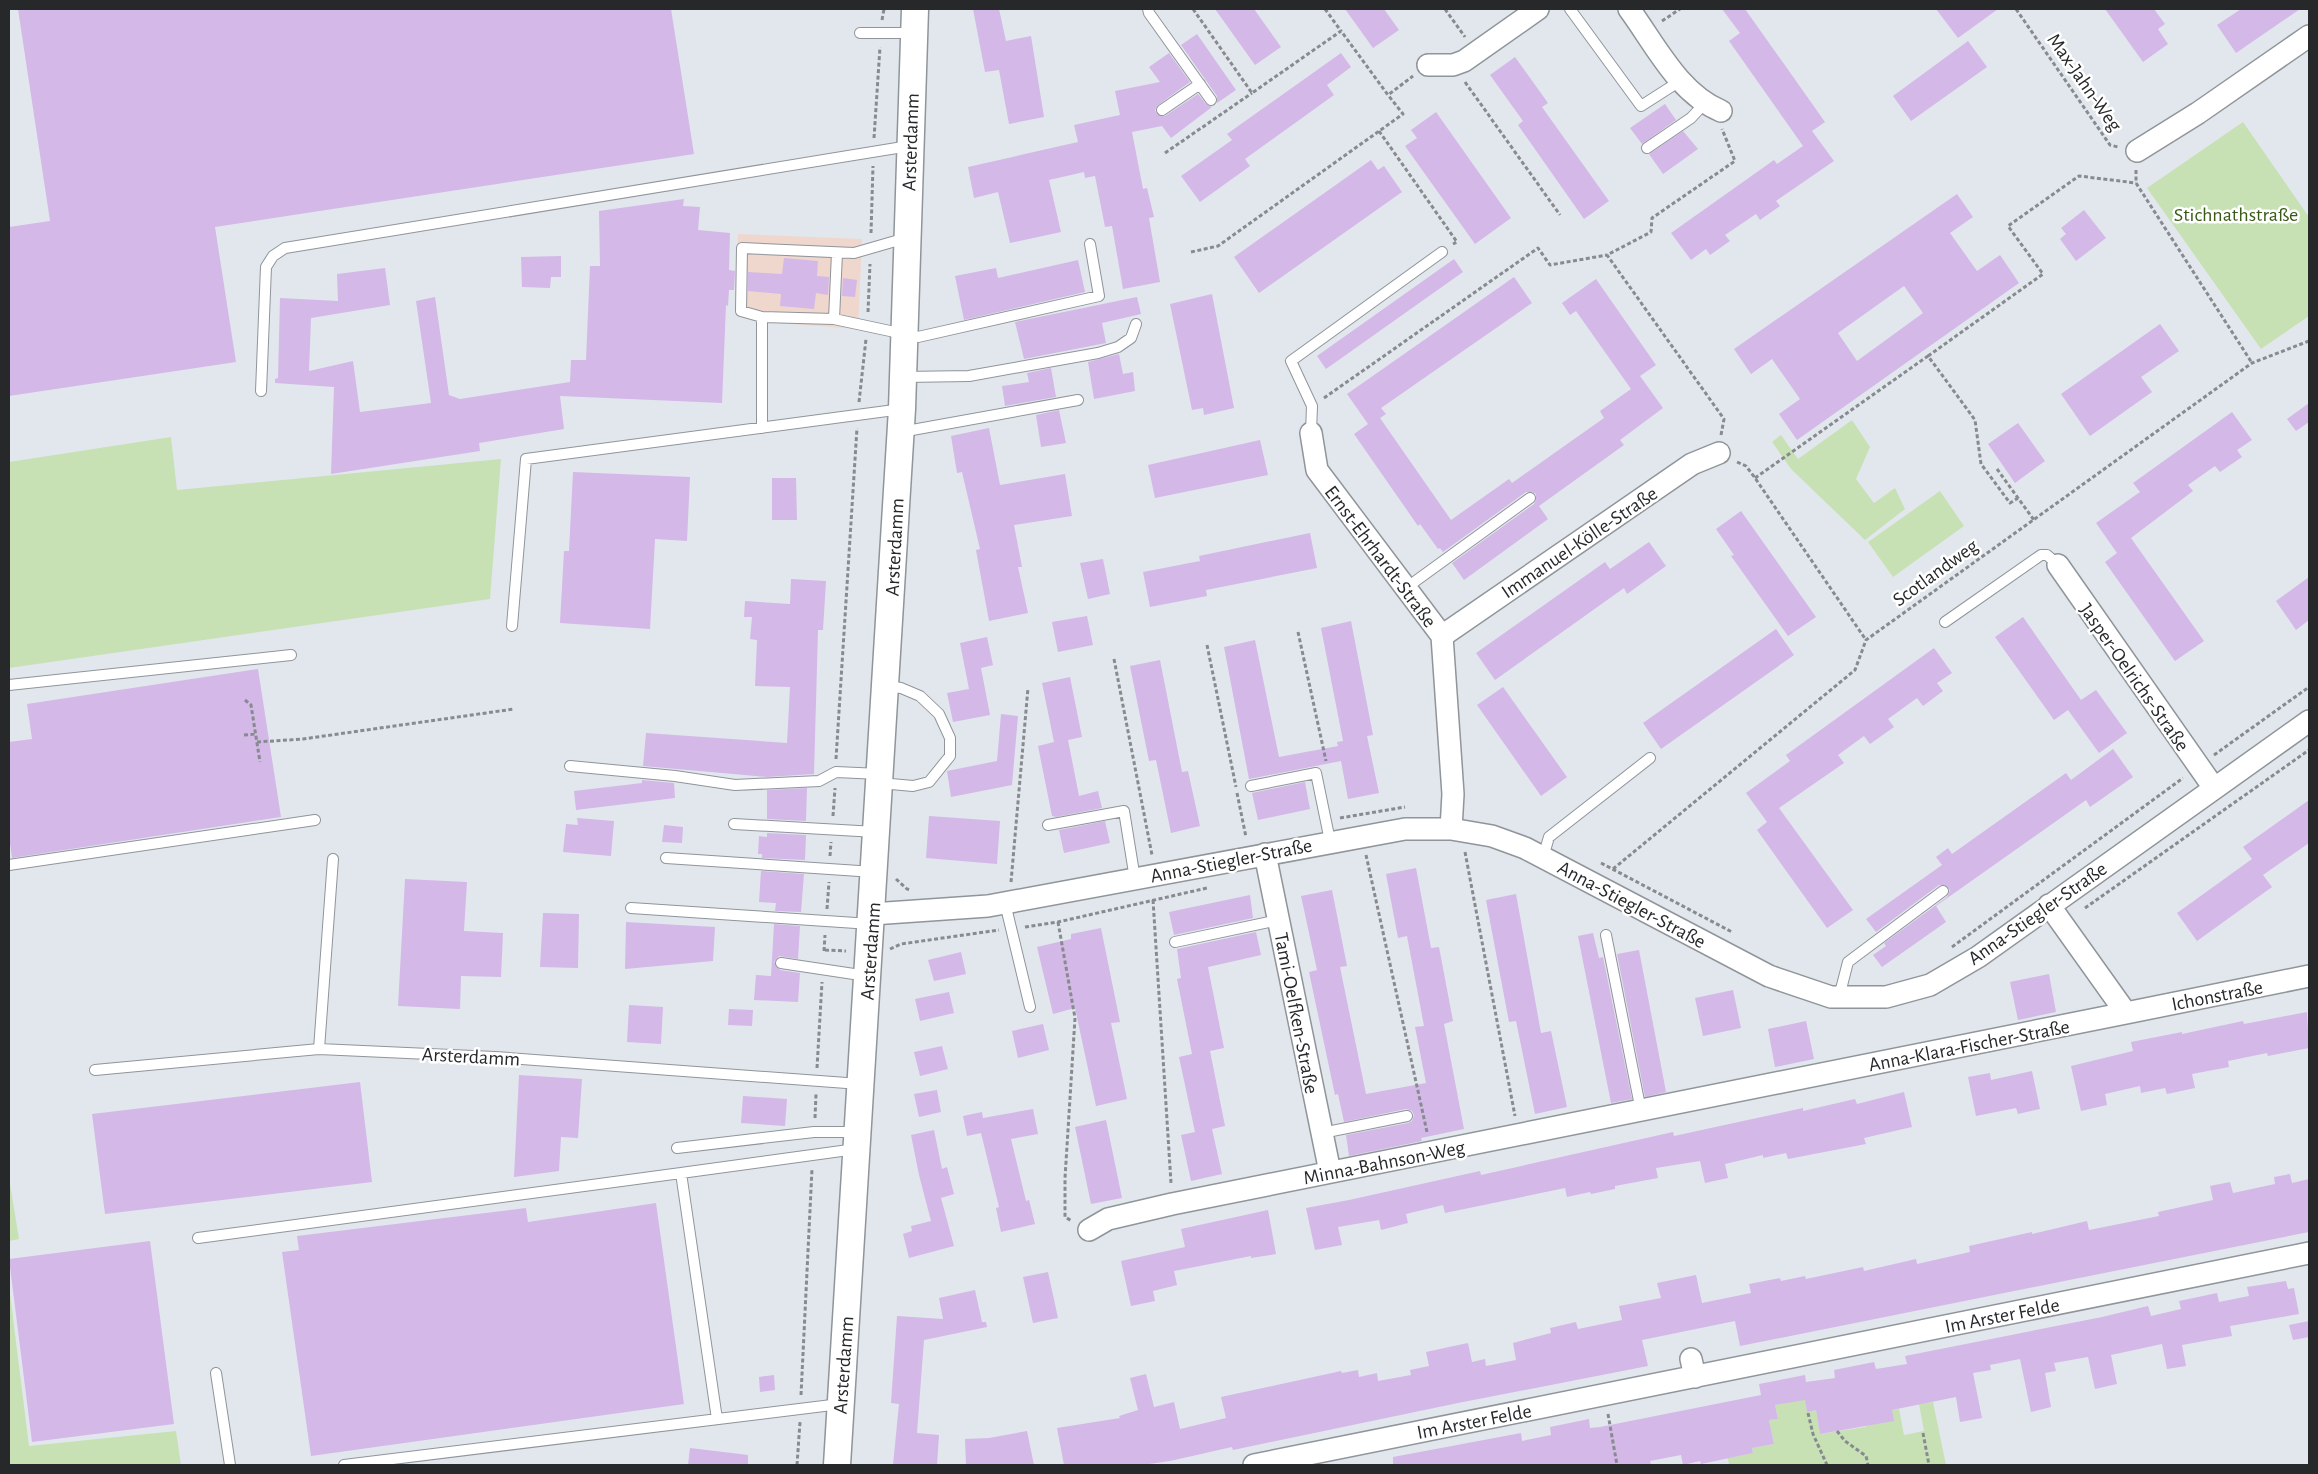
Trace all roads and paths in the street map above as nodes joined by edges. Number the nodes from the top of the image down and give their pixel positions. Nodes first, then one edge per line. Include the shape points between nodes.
1 (884, 9) edge
2 (1148, 9) edge
3 (1193, 9) edge
4 (1325, 9) edge
5 (1445, 9) edge
6 (1538, 9) edge
7 (1570, 9) edge
8 (1629, 9) edge
9 (2016, 9) edge
10 (914, 21) edge
11 (1341, 30) junction
12 (860, 33) dead end
13 (880, 33) junction
14 (2309, 36) edge
15 (1476, 53) junction
16 (1428, 64) joint
17 (1453, 65) junction
18 (1680, 81) junction
19 (1200, 84) junction
20 (1252, 93) junction
21 (1388, 94) junction
22 (1211, 100) dead end
23 (1713, 107) junction
24 (1162, 110) dead end
25 (1379, 131) junction
26 (910, 146) junction
27 (1646, 148) dead end
28 (873, 152) junction
29 (2137, 152) junction
30 (1165, 154) dead end
31 (2136, 183) junction
32 (1560, 215) dead end
33 (908, 237) junction
34 (1090, 244) dead end
35 (871, 248) junction
36 (1191, 252) dead end
37 (1442, 252) joint
38 (836, 253) junction
39 (1607, 255) junction
40 (762, 317) junction
41 (834, 319) junction
42 (1136, 324) dead end
43 (867, 326) junction
44 (904, 335) junction
45 (2309, 341) edge
46 (1928, 356) junction
47 (2252, 364) junction
48 (903, 377) junction
49 (261, 391) dead end
50 (1078, 400) dead end
51 (1312, 406) junction
52 (858, 415) junction
53 (901, 420) junction
54 (762, 428) junction
55 (1311, 433) joint
56 (1719, 453) junction
57 (1997, 469) dead end
58 (1755, 478) junction
59 (1530, 498) dead end
60 (2018, 498) junction
61 (2034, 520) junction
62 (2058, 566) joint
63 (1406, 588) junction
64 (1945, 622) dead end
65 (512, 626) dead end
66 (1298, 632) dead end
67 (1442, 636) junction
68 (1866, 640) junction
69 (1207, 646) dead end
70 (291, 655) dead end
71 (1114, 659) dead end
72 (9, 685) edge
73 (886, 686) junction
74 (2309, 687) edge
75 (1028, 688) dead end
76 (245, 700) dead end
77 (514, 709) dead end
78 (2309, 721) edge
79 (256, 734) junction
80 (244, 736) dead end
81 (257, 742) junction
82 (2309, 750) edge
83 (1650, 758) dead end
84 (260, 762) dead end
85 (1326, 763) dead end
86 (570, 766) dead end
87 (2198, 767) junction
88 (836, 772) junction
89 (880, 779) junction
90 (1251, 786) dead end
91 (2214, 788) junction
92 (1409, 807) dead end
93 (1336, 809) dead end
94 (1338, 819) junction
95 (316, 820) dead end
96 (734, 824) dead end
97 (1048, 825) dead end
98 (832, 830) junction
99 (1328, 831) junction
100 (877, 832) junction
101 (1255, 835) dead end
102 (1457, 836) junction
103 (1246, 837) junction
104 (1237, 839) dead end
105 (1365, 852) dead end
106 (1162, 853) dead end
107 (1265, 854) junction
108 (1152, 855) junction
109 (1543, 857) junction
110 (333, 858) dead end
111 (666, 858) dead end
112 (1597, 861) dead end
113 (9, 865) edge
114 (1134, 869) junction
115 (1613, 869) junction
116 (829, 870) junction
117 (875, 874) junction
118 (1020, 882) dead end
119 (1211, 887) dead end
120 (915, 890) dead end
121 (1006, 890) junction
122 (1943, 891) dead end
123 (1153, 900) junction
124 (2049, 905) junction
125 (631, 908) dead end
126 (872, 919) junction
127 (1279, 920) junction
128 (826, 922) junction
129 (1058, 922) junction
130 (2062, 924) junction
131 (1012, 929) junction
132 (1736, 934) dead end
133 (1606, 935) dead end
134 (1175, 942) dead end
135 (824, 950) junction
136 (1948, 950) dead end
137 (781, 963) dead end
138 (869, 964) junction
139 (823, 970) junction
140 (2309, 976) edge
141 (1839, 997) junction
142 (1030, 1007) dead end
143 (2126, 1013) junction
144 (319, 1049) junction
145 (95, 1070) dead end
146 (816, 1081) junction
147 (861, 1084) junction
148 (1682, 1103) joint
149 (1642, 1111) junction
150 (1407, 1116) dead end
151 (814, 1132) junction
152 (1322, 1133) junction
153 (1519, 1136) junction
154 (858, 1140) junction
155 (677, 1148) dead end
156 (1431, 1152) junction
157 (813, 1155) junction
158 (1330, 1172) junction
159 (681, 1173) junction
160 (1172, 1204) junction
161 (1090, 1230) joint
162 (198, 1238) dead end
163 (2309, 1253) edge
164 (216, 1372) dead end
165 (1604, 1395) junction
166 (841, 1404) junction
167 (800, 1409) junction
168 (1808, 1413) dead end
169 (718, 1420) junction
170 (1837, 1431) dead end
171 (1923, 1433) dead end
172 (230, 1465) edge
173 (344, 1465) edge
174 (797, 1465) edge
175 (837, 1465) edge
176 (1254, 1465) edge
177 (1617, 1465) edge
178 (1827, 1465) edge
179 (1868, 1465) edge
180 (1929, 1465) edge

1 - 13 path
2 - 19 lane
3 - 20 path
4 - 11 path
5 - 15 path
6 - 15 street
7 - 18 lane via 1641,106
8 - 18 street
9 - 29 path, Max-Jahn-Weg via 2110,146
10 - 13 lane
10 - 26 street, Arsterdamm
11 - 20 path
11 - 21 path
12 - 13 lane
13 - 28 path
14 - 29 street
15 - 17 street
16 - 17 street
16 - 21 path
17 - 32 path
18 - 23 street
19 - 22 lane
19 - 24 lane
20 - 30 path
21 - 25 path via 1403,114
23 - 27 lane
23 - 39 path via 1734,161 1652,218 1652,232
25 - 36 path via 1218,246
25 - 37 path via 1457,242
26 - 28 lane
26 - 33 street, Arsterdamm
28 - 35 path
28 - 49 lane via 285,248 273,256 266,267
29 - 31 path, Max-Jahn-Weg
31 - 46 path via 2079,176 2008,226 2043,274
31 - 47 path
33 - 35 lane
33 - 44 street, Arsterdamm
34 - 44 lane via 1099,296 918,336
35 - 38 lane via 854,253
35 - 43 path
37 - 51 lane via 1291,361
38 - 40 lane via 742,248 741,311
38 - 41 lane
39 - 51 path via 1550,265 1538,248
39 - 56 path via 1724,419
40 - 41 lane
40 - 54 lane
41 - 43 lane
42 - 48 lane via 1131,338 1098,353 969,376
43 - 44 lane
43 - 52 path
44 - 48 street, Arsterdamm
45 - 47 path, Scotlandweg
46 - 58 path
46 - 60 path via 1975,420 1981,464 2010,503
47 - 61 path, Scotlandweg
48 - 53 street, Arsterdamm
50 - 53 lane
51 - 55 lane
52 - 53 lane
52 - 54 lane
52 - 88 path
53 - 73 street, Arsterdamm
54 - 65 lane via 526,459
55 - 63 street, Ernst-Ehrhardt-Straße via 1317,470
56 - 58 path via 1746,466
56 - 67 street, Immanuel-Kölle-Straße via 1692,464
57 - 60 path
58 - 68 path
59 - 63 lane
60 - 61 path
61 - 68 path, Scotlandweg
62 - 64 lane via 2052,558 2041,555
62 - 87 street, Jasper-Oelrichs-Straße
63 - 67 street, Ernst-Ehrhardt-Straße
66 - 85 path
67 - 102 street, Ernst-Ehrhardt-Straße
68 - 115 path via 1855,670
69 - 103 path
70 - 72 lane
71 - 108 path
73 - 89 street, Arsterdamm
73 - 89 lane via 920,696 939,714 950,738 950,756 929,782 914,786
74 - 87 path
75 - 121 path
76 - 79 path via 251,705
77 - 81 path via 303,739
78 - 91 street, Anna-Stiegler-Straße
79 - 80 path
79 - 81 path
81 - 84 path
82 - 130 path
83 - 109 lane via 1548,837
86 - 88 lane via 735,785 819,781
87 - 91 street, Jasper-Oelrichs-Straße
87 - 136 path
88 - 89 lane
88 - 98 path
89 - 100 street, Arsterdamm
90 - 99 lane via 1316,772
91 - 124 street, Anna-Stiegler-Straße
92 - 94 path
93 - 94 path
94 - 99 path
95 - 113 lane
96 - 98 lane
97 - 114 lane via 1124,811
98 - 100 lane
98 - 116 path
99 - 102 street, Anna-Stiegler-Straße via 1405,829
99 - 107 street, Anna-Stiegler-Straße
100 - 117 street, Arsterdamm
101 - 103 path
102 - 109 street, Anna-Stiegler-Straße via 1492,836
102 - 153 path
103 - 104 path
105 - 156 path
106 - 108 path
107 - 114 street, Anna-Stiegler-Straße
107 - 127 street, Tami-Oelfken-Straße
108 - 114 path
109 - 141 street, Anna-Stiegler-Straße via 1769,976
110 - 144 lane
111 - 116 lane
112 - 115 path
114 - 121 street, Anna-Stiegler-Straße
115 - 132 path
116 - 117 lane
116 - 128 path
117 - 120 path via 892,876 907,890
117 - 126 street, Arsterdamm
118 - 121 path
119 - 123 path
121 - 126 street, Anna-Stiegler-Straße via 988,906
121 - 131 lane
122 - 141 lane via 1848,962
123 - 129 path
123 - 160 path, Anna-Stiegler-Straße
124 - 130 street
124 - 141 street, Anna-Stiegler-Straße via 1978,957 1930,985 1886,996
125 - 128 lane
126 - 128 lane
126 - 138 street, Arsterdamm
127 - 134 lane
127 - 152 street, Tami-Oelfken-Straße
128 - 135 path
129 - 131 path
129 - 161 path via 1075,1018 1065,1217
130 - 143 street
131 - 138 path via 901,944
131 - 142 lane
133 - 149 lane
135 - 138 path
135 - 139 path
137 - 139 lane
138 - 139 lane
138 - 147 street, Arsterdamm
139 - 146 path
140 - 143 street, Ichonstraße
143 - 148 street, Anna-Klara-Fischer-Straße
144 - 145 lane, Arsterdamm
144 - 146 lane, Arsterdamm via 505,1058
146 - 147 lane, Arsterdamm
146 - 151 path
147 - 154 street, Arsterdamm
148 - 149 street, Minna-Bahnson-Weg
149 - 153 street, Minna-Bahnson-Weg
150 - 152 lane
151 - 154 lane
151 - 155 lane
152 - 158 street, Tami-Oelfken-Straße
153 - 156 street, Minna-Bahnson-Weg
154 - 157 lane
154 - 166 street, Arsterdamm
156 - 158 street, Minna-Bahnson-Weg
157 - 159 lane
157 - 167 path
158 - 160 street, Minna-Bahnson-Weg
159 - 162 lane
159 - 169 lane
160 - 161 street, Minna-Bahnson-Weg via 1108,1219
163 - 165 street, Im Arster Felde via 1693,1368
164 - 172 lane
165 - 176 street, Im Arster Felde
165 - 177 path
166 - 167 lane
166 - 175 street, Arsterdamm
167 - 169 lane
167 - 174 path
168 - 178 path via 1813,1434
169 - 173 lane
170 - 179 path via 1866,1456
171 - 180 path

